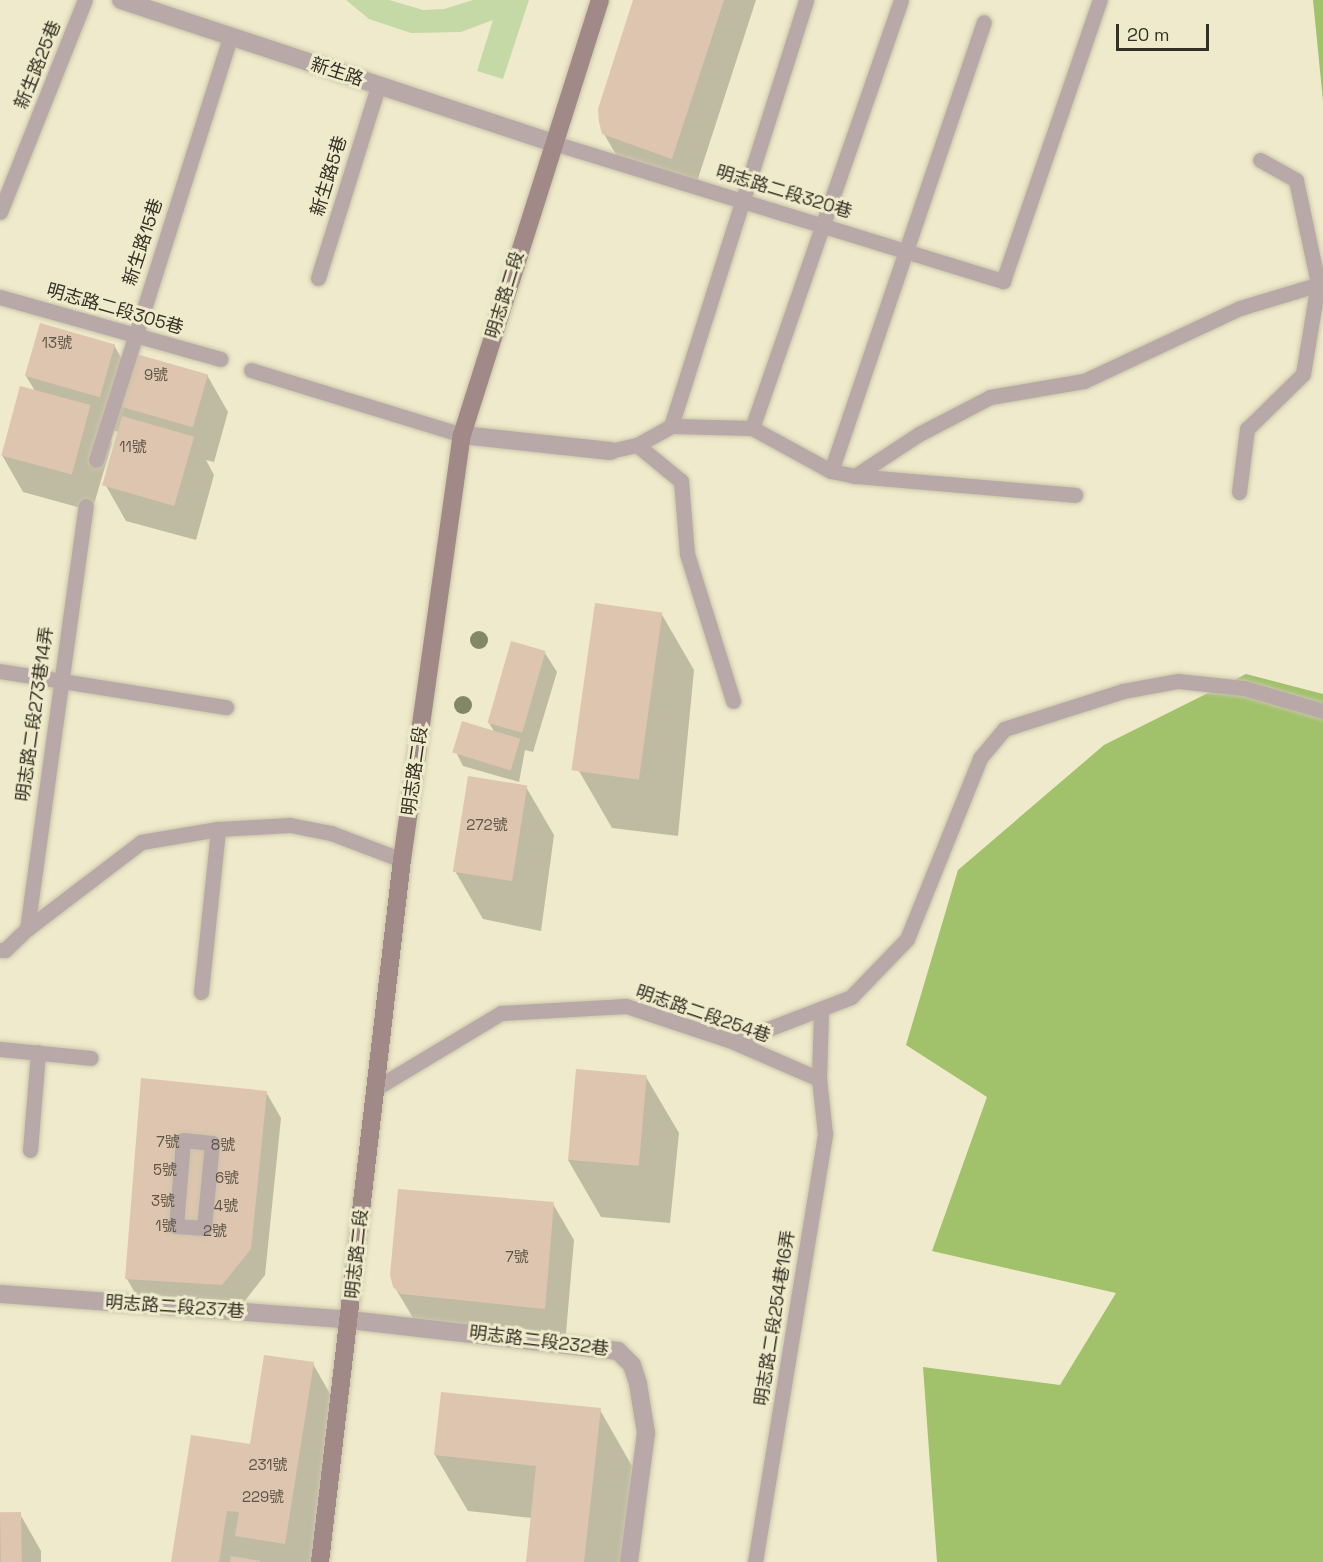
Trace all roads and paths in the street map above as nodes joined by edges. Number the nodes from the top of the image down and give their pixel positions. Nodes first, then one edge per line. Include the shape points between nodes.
1 (85, 0) edge
2 (121, 0) edge
3 (600, 0) edge
4 (806, 0) edge
5 (901, 0) edge
6 (1100, 0) edge
7 (984, 22) dead end
8 (230, 37) junction
9 (378, 86) junction
10 (554, 143) junction
11 (1260, 160) dead end
12 (745, 200) junction
13 (0, 212) edge
14 (824, 225) junction
15 (907, 250) junction
16 (318, 278) dead end
17 (1320, 283) edge
18 (0, 297) edge
19 (133, 334) junction
20 (220, 359) dead end
21 (251, 370) dead end
22 (671, 426) junction
23 (752, 428) junction
24 (462, 435) junction
25 (637, 445) junction
26 (610, 451) joint
27 (96, 460) dead end
28 (831, 471) junction
29 (855, 476) junction
30 (1239, 492) dead end
31 (1075, 495) dead end
32 (86, 506) dead end
33 (0, 671) edge
34 (58, 681) junction
35 (733, 701) dead end
36 (226, 707) dead end
37 (1323, 711) edge
38 (219, 828) junction
39 (402, 860) junction
40 (27, 929) junction
41 (0, 950) edge
42 (201, 993) dead end
43 (821, 1010) junction
44 (734, 1042) junction
45 (0, 1049) edge
46 (38, 1052) junction
47 (91, 1058) dead end
48 (819, 1079) junction
49 (376, 1088) junction
50 (30, 1150) dead end
51 (191, 1227) joint
52 (0, 1294) edge
53 (350, 1320) junction
54 (320, 1562) edge
55 (629, 1562) edge
56 (755, 1562) edge

1 - 13 lane, 新生路25巷
2 - 8 street, 新生路
3 - 10 main road, 明志路二段
4 - 12 lane
5 - 14 lane
6 - 15 lane, 明志路二段320巷 via 1003,281
7 - 15 lane
8 - 9 street, 新生路
8 - 19 lane, 新生路15巷
9 - 10 street, 新生路
9 - 16 lane, 新生路5巷
10 - 12 lane, 明志路二段320巷
10 - 24 main road, 明志路二段
11 - 17 lane via 1296,180
12 - 14 lane, 明志路二段320巷
12 - 22 lane
14 - 15 lane, 明志路二段320巷
14 - 23 lane
15 - 28 lane
17 - 29 lane via 1240,308 1084,381 990,397 919,434
17 - 30 lane via 1303,374 1247,429
18 - 19 lane, 明志路二段305巷
19 - 20 lane, 明志路二段305巷
19 - 27 lane, 新生路15巷
21 - 24 lane
22 - 23 lane
22 - 25 lane
23 - 28 lane
24 - 26 street
24 - 39 main road, 明志路二段
25 - 26 lane
25 - 35 lane via 681,481 687,554
28 - 29 lane
29 - 31 lane
32 - 34 lane, 明志路二段273巷14弄
33 - 34 lane
34 - 36 lane
34 - 40 lane, 明志路二段273巷14弄
37 - 43 lane via 1244,688 1178,681 1123,691 1004,729 980,758 907,939 851,997
38 - 39 lane via 290,825 331,833
38 - 40 lane via 141,842
38 - 42 lane
39 - 49 main road, 明志路二段
40 - 41 lane via 5,950
43 - 44 lane
43 - 48 lane, 明志路二段254巷16弄
44 - 48 lane, 明志路二段254巷
44 - 49 lane, 明志路二段254巷 via 626,1006 501,1013
45 - 46 lane
46 - 47 lane
46 - 50 lane
48 - 56 lane, 明志路二段254巷16弄 via 825,1134
49 - 53 main road, 明志路二段
51 - 51 lane via 177,1226 183,1140 212,1143 204,1228
52 - 53 street, 明志路二段237巷
53 - 54 main road, 明志路二段
53 - 55 street, 明志路二段232巷 via 618,1351 632,1365 645,1433

